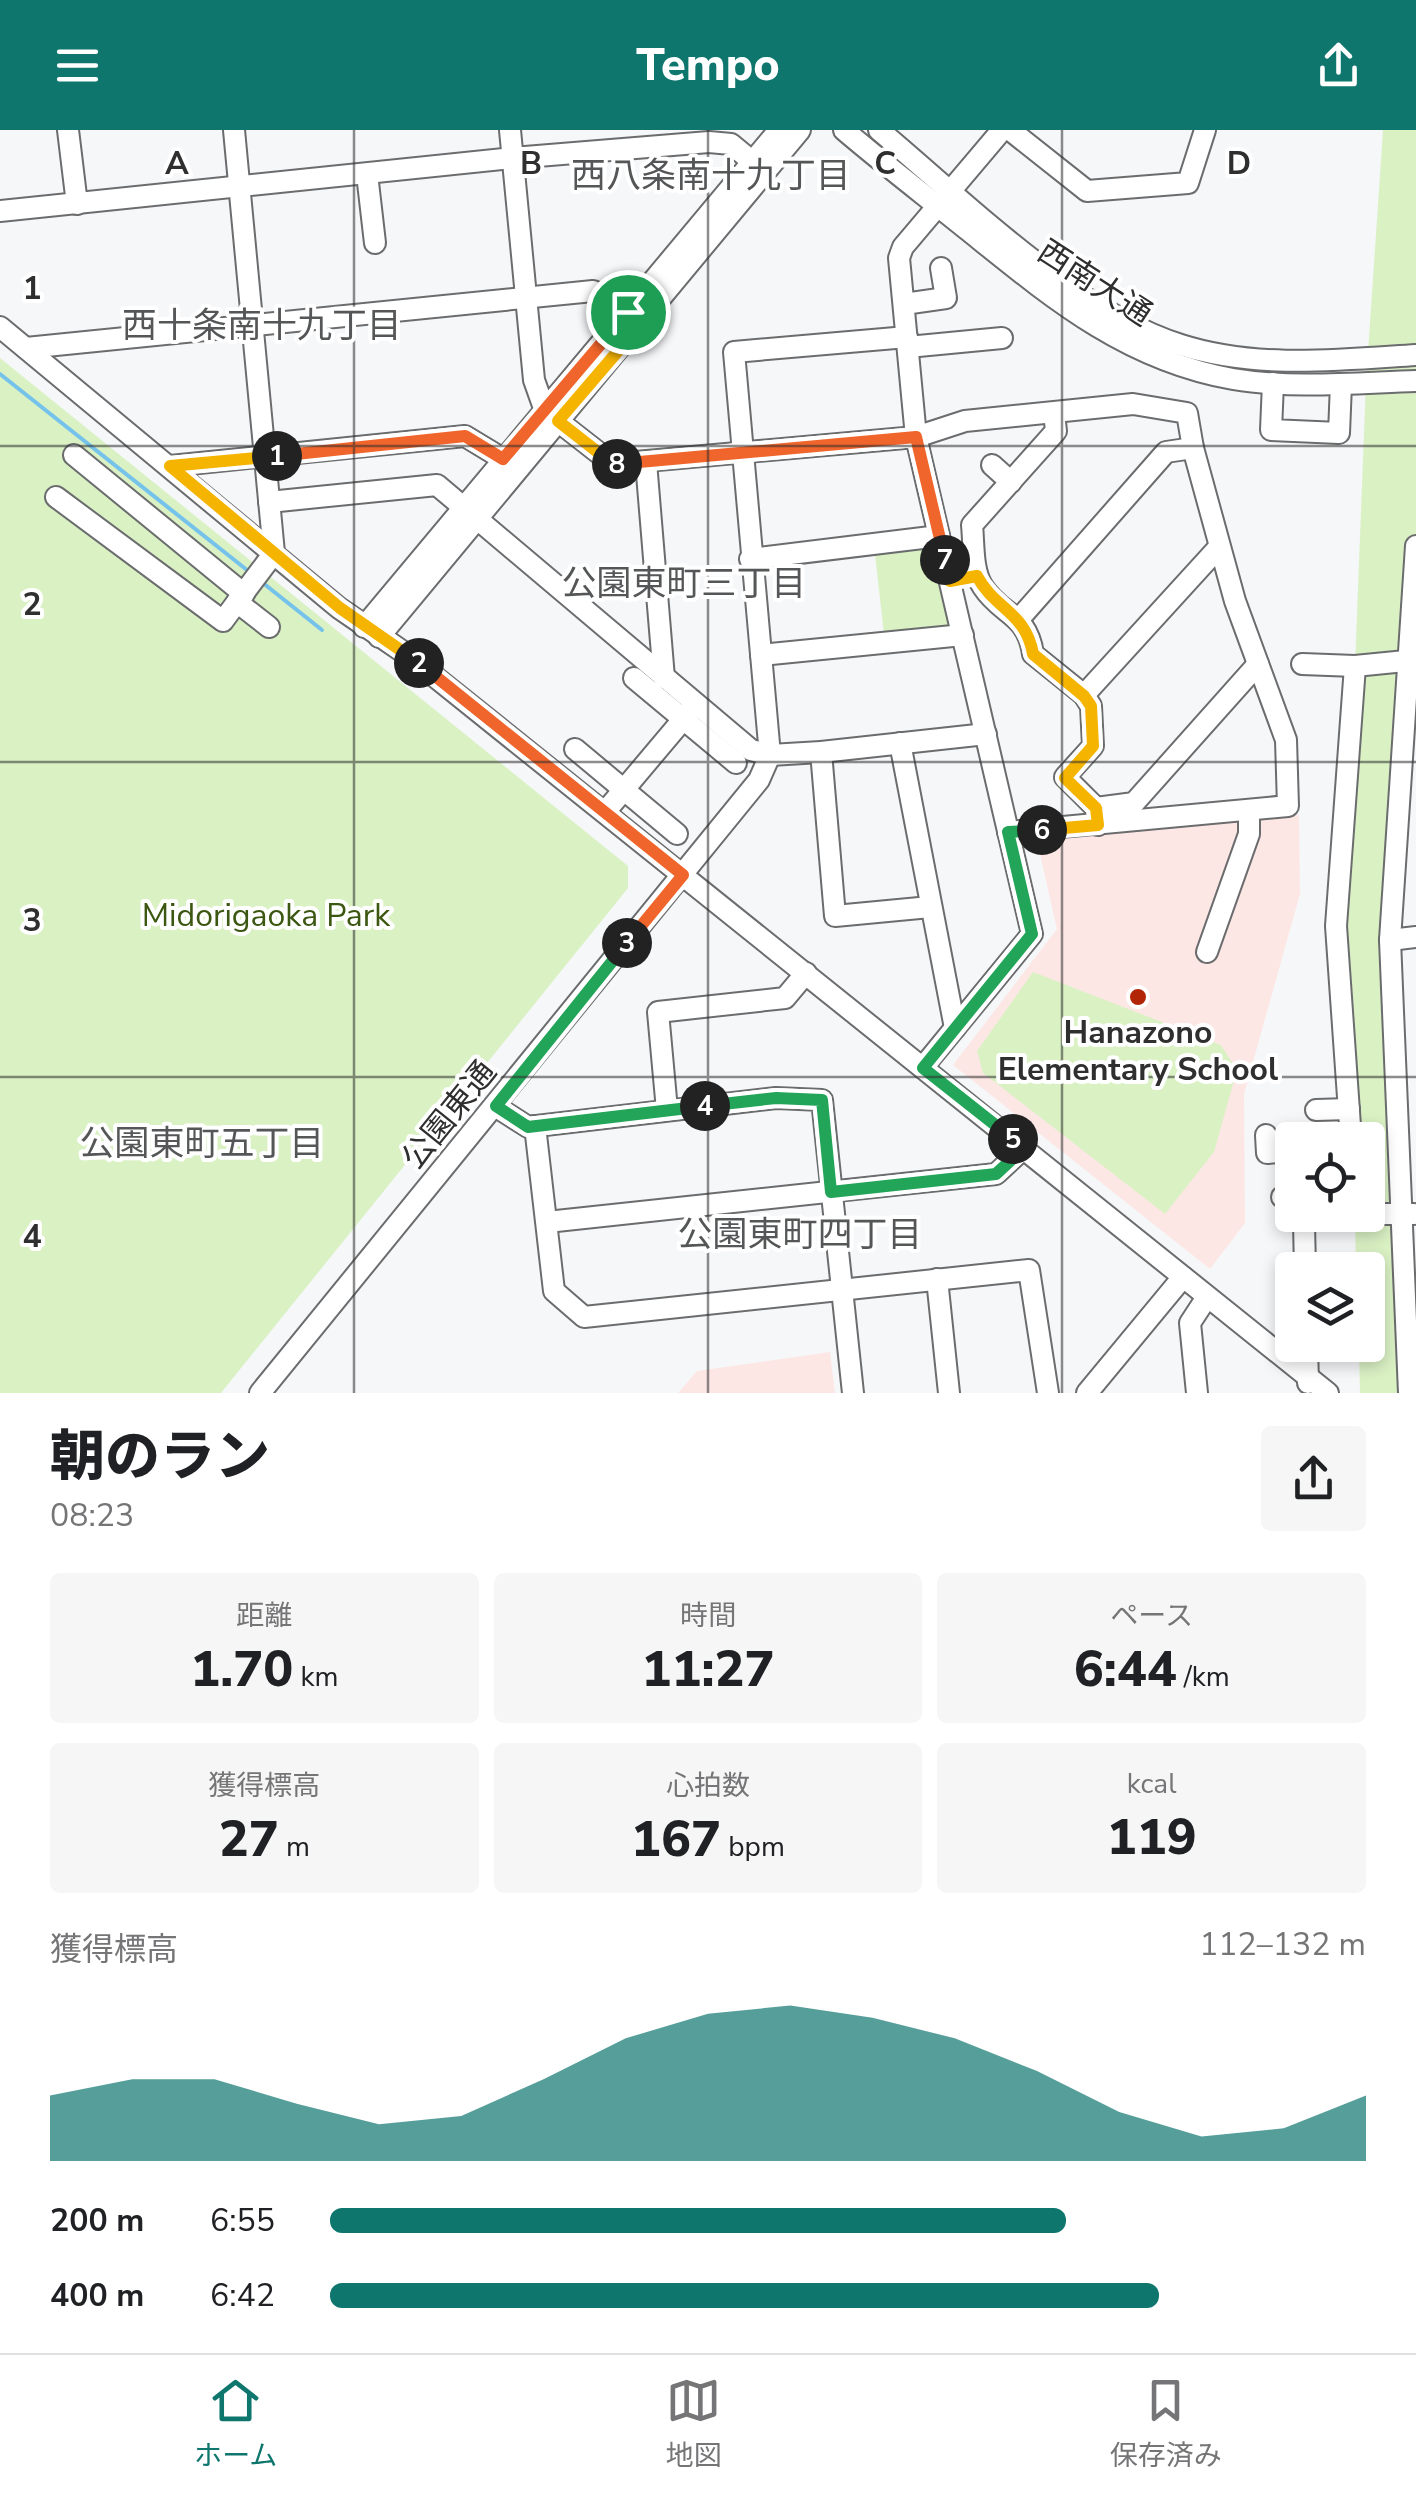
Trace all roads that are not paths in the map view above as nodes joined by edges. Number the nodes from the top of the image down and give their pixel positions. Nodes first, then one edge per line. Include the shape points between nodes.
1 (68, 130) edge
2 (234, 130) edge
3 (510, 130) edge
4 (779, 130) edge
5 (800, 130) edge
6 (844, 130) edge
7 (879, 130) edge
8 (1006, 130) edge
9 (1205, 130) edge
10 (513, 158) junction
11 (759, 167) junction
12 (368, 174) junction
13 (239, 188) junction
14 (945, 199) junction
15 (78, 204) junction
16 (0, 211) edge
17 (375, 243) dead end
18 (941, 268) dead end
19 (526, 296) junction
20 (904, 304) junction
21 (635, 317) junction
22 (252, 326) junction
23 (0, 327) edge
24 (1002, 338) dead end
25 (907, 342) junction
26 (26, 348) junction
27 (1416, 355) edge
28 (1416, 381) edge
29 (1273, 383) junction
30 (1341, 384) junction
31 (1054, 413) junction
32 (552, 416) junction
33 (916, 437) junction
34 (1193, 448) junction
35 (742, 453) junction
36 (74, 455) dead end
37 (265, 458) junction
38 (503, 459) junction
39 (646, 462) junction
40 (992, 465) dead end
41 (170, 466) junction
42 (1011, 482) junction
43 (56, 496) dead end
44 (270, 502) junction
45 (471, 516) junction
46 (939, 536) junction
47 (1416, 546) edge
48 (1219, 547) junction
49 (274, 553) junction
50 (750, 559) junction
51 (977, 576) junction
52 (950, 581) junction
53 (240, 598) junction
54 (1020, 620) junction
55 (269, 628) dead end
56 (372, 632) junction
57 (963, 635) junction
58 (761, 655) junction
59 (1412, 661) edge
60 (1258, 664) junction
61 (1302, 664) dead end
62 (1355, 666) junction
63 (634, 678) dead end
64 (664, 678) junction
65 (1084, 696) junction
66 (689, 711) junction
67 (986, 734) junction
68 (900, 742) junction
69 (1410, 745) edge
70 (575, 750) dead end
71 (821, 752) junction
72 (770, 755) junction
73 (736, 763) dead end
74 (624, 790) junction
75 (1408, 804) edge
76 (1249, 810) junction
77 (606, 812) junction
78 (1097, 816) junction
79 (1008, 832) junction
80 (677, 834) dead end
81 (683, 875) junction
82 (930, 907) junction
83 (1416, 937) edge
84 (1390, 940) junction
85 (1207, 952) dead end
86 (806, 972) junction
87 (955, 1028) junction
88 (923, 1068) junction
89 (496, 1106) junction
90 (1349, 1109) junction
91 (667, 1110) junction
92 (1316, 1110) dead end
93 (1350, 1122) edge
94 (535, 1126) junction
95 (1266, 1135) dead end
96 (1024, 1148) junction
97 (1275, 1152) edge
98 (831, 1192) junction
99 (1409, 1215) edge
100 (547, 1222) junction
101 (1184, 1277) junction
102 (937, 1279) junction
103 (842, 1289) junction
104 (1207, 1297) junction
105 (1309, 1385) edge
106 (260, 1393) edge
107 (853, 1393) edge
108 (948, 1393) edge
109 (1048, 1393) edge
110 (1087, 1393) edge
111 (1197, 1393) edge
112 (1328, 1393) edge
113 (1409, 1393) edge

1 - 15 street
2 - 13 street
3 - 10 street
4 - 11 street
5 - 11 street
6 - 14 street, 西南大通
7 - 14 street, 西南大通
8 - 9 street via 1087,191 1188,183
8 - 14 street
10 - 11 street via 709,142 731,144
10 - 12 street
10 - 19 street
11 - 21 street
12 - 13 street
12 - 17 street
13 - 15 street
13 - 22 street
14 - 20 street via 902,247
14 - 27 street, 西南大通 via 1123,319 1182,345 1307,361
14 - 29 street, 西南大通 via 1064,308 1123,343 1178,365
15 - 16 street
18 - 20 street via 946,298
19 - 21 street via 594,291
19 - 22 street
19 - 32 street via 534,380
20 - 25 street
21 - 32 street
22 - 26 street
22 - 37 street
23 - 26 street
24 - 25 street
25 - 33 street
25 - 35 street via 734,352
26 - 41 street
28 - 30 street, 西南大通
29 - 30 street, 西南大通
29 - 30 street via 1271,430 1339,433
31 - 33 street via 965,421
31 - 34 street via 1133,404 1187,413
31 - 42 street via 1056,431
32 - 38 street
32 - 39 street via 613,464
32 - 45 street
33 - 35 street
33 - 46 street
34 - 48 street
34 - 54 street via 1166,452
35 - 39 street
35 - 50 street
36 - 53 street
37 - 38 street via 465,436
37 - 41 street
37 - 44 street
38 - 45 street
39 - 64 street
40 - 42 street
41 - 49 street
42 - 51 street via 972,525
43 - 53 street via 223,620
44 - 45 street via 437,485
44 - 49 street
45 - 56 street
45 - 64 street
46 - 50 street
46 - 52 street
47 - 59 street
48 - 60 street
48 - 65 street
49 - 53 street
49 - 56 street
50 - 58 street
51 - 52 street
51 - 54 street
52 - 57 street
53 - 55 street
54 - 65 street via 1033,654
56 - 77 street
57 - 58 street
57 - 67 street
58 - 72 street
59 - 62 street
59 - 69 street
60 - 76 street via 1286,740 1288,806
60 - 78 street via 1134,803
61 - 62 street
62 - 90 street via 1336,926
63 - 66 street
64 - 66 street
65 - 78 street via 1091,706 1093,746 1065,778
66 - 72 street
66 - 73 street
66 - 74 street
67 - 68 street
67 - 79 street
68 - 71 street
68 - 82 street
69 - 75 street
70 - 74 street
71 - 72 street
71 - 82 street via 835,916
72 - 81 street, 公園東通 via 759,780
74 - 77 street
74 - 80 street
75 - 84 street
76 - 78 street
76 - 85 street via 1248,834
77 - 81 street
78 - 79 street
79 - 87 street via 1032,934
81 - 86 street
81 - 89 street, 公園東通
82 - 87 street
83 - 84 street
84 - 99 street
86 - 88 street
86 - 91 street via 784,998 658,1012
87 - 88 street
88 - 96 street
89 - 94 street
89 - 106 street, 公園東通
90 - 92 street
90 - 93 street
91 - 94 street
91 - 98 street via 822,1100
94 - 100 street
95 - 97 street via 1267,1152
96 - 98 street via 996,1174
96 - 101 street
98 - 100 street
98 - 103 street
99 - 113 street
100 - 103 street via 554,1291 584,1317
101 - 104 street
101 - 110 street
102 - 103 street
102 - 108 street
102 - 109 street via 1029,1270
103 - 107 street
104 - 105 street
104 - 111 street via 1190,1323
105 - 112 street

